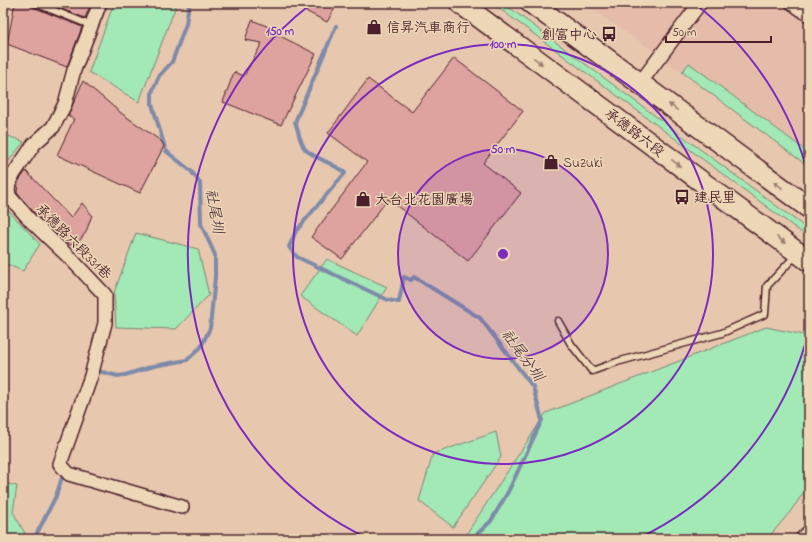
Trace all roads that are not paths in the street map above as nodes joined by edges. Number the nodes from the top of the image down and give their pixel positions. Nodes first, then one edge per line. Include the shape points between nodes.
1 (35, 3) edge
2 (100, 3) edge
3 (460, 3) edge
4 (531, 3) edge
5 (700, 3) edge
6 (792, 3) edge
7 (809, 15) edge
8 (90, 25) junction
9 (640, 83) junction
10 (809, 208) edge
11 (804, 257) edge
12 (558, 321) dead end
13 (182, 508) dead end
14 (809, 534) edge
15 (804, 539) edge

1 - 8 lane
2 - 8 street, 承德路六段331巷
3 -> 11 main road, 承德路六段
4 - 9 main road
5 - 9 street
6 - 7 street
8 - 13 street, 承德路六段331巷 via 65,104 53,127 34,144 11,178 8,188 9,196 30,220 105,295 105,323 91,376 60,464 69,474
10 -> 9 main road
11 - 12 lane via 768,286 765,314 722,333 592,371 571,344
14 - 15 street

